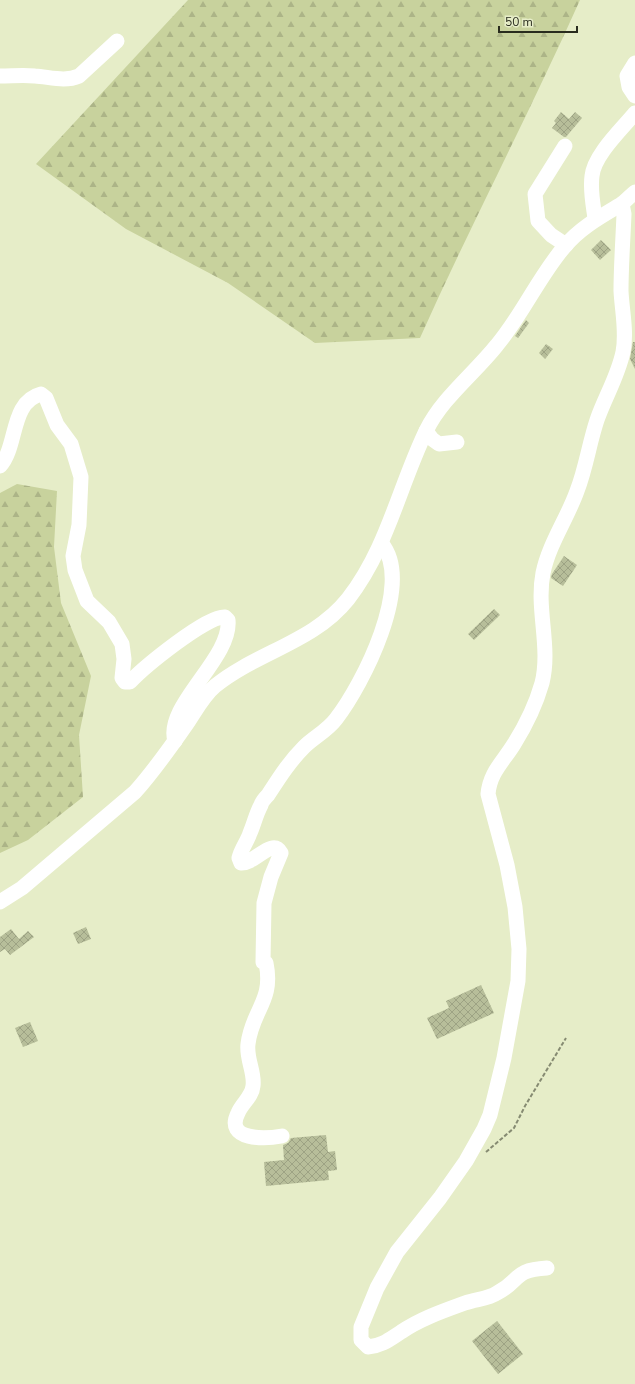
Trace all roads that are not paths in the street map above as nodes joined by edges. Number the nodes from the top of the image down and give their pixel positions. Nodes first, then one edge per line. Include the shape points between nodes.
1 (118, 41) dead end
2 (635, 62) edge
3 (0, 76) edge
4 (635, 96) edge
5 (635, 113) edge
6 (565, 146) dead end
7 (635, 192) edge
8 (627, 210) edge
9 (595, 218) junction
10 (566, 244) junction
11 (426, 431) junction
12 (457, 442) dead end
13 (0, 466) edge
14 (382, 544) junction
15 (175, 741) junction
16 (0, 902) edge
17 (282, 1136) dead end
18 (547, 1268) dead end

1 - 3 street via 75,78
2 - 4 street via 627,76 629,87
5 - 9 street via 600,155 592,174
6 - 10 street via 535,194 538,221 551,235
7 - 8 street
8 - 9 street
8 - 18 street via 621,290 625,339 623,352 595,426 577,492 547,556 541,597 544,642 542,682 527,721 492,774 489,783 488,794 502,843 519,949 518,981 504,1058 484,1129 466,1161 440,1198 407,1238 377,1288 361,1327 361,1340 368,1347 383,1344 410,1326 459,1305 505,1290 521,1273 531,1269
9 - 10 street
10 - 11 street via 517,320 498,345 442,405
11 - 12 street via 439,444
11 - 14 street
13 - 15 street via 9,451 24,404 40,394 46,398 57,425 71,444 81,477 79,525 73,556 75,570 87,601 109,622 122,644 122,678 125,682 130,682 192,632 217,618 225,617 228,620 217,653 179,713 172,733
14 - 15 street via 358,586 333,616 302,637 223,680 202,701
14 - 17 street via 388,551 392,569 389,610 366,669 336,719 287,765 261,804 239,858 241,864 249,863 274,847 281,853 264,903 263,962 266,963 269,986 252,1027 247,1049 253,1088 238,1111 236,1121 238,1128 249,1138
15 - 16 street via 149,776 123,804 22,888

